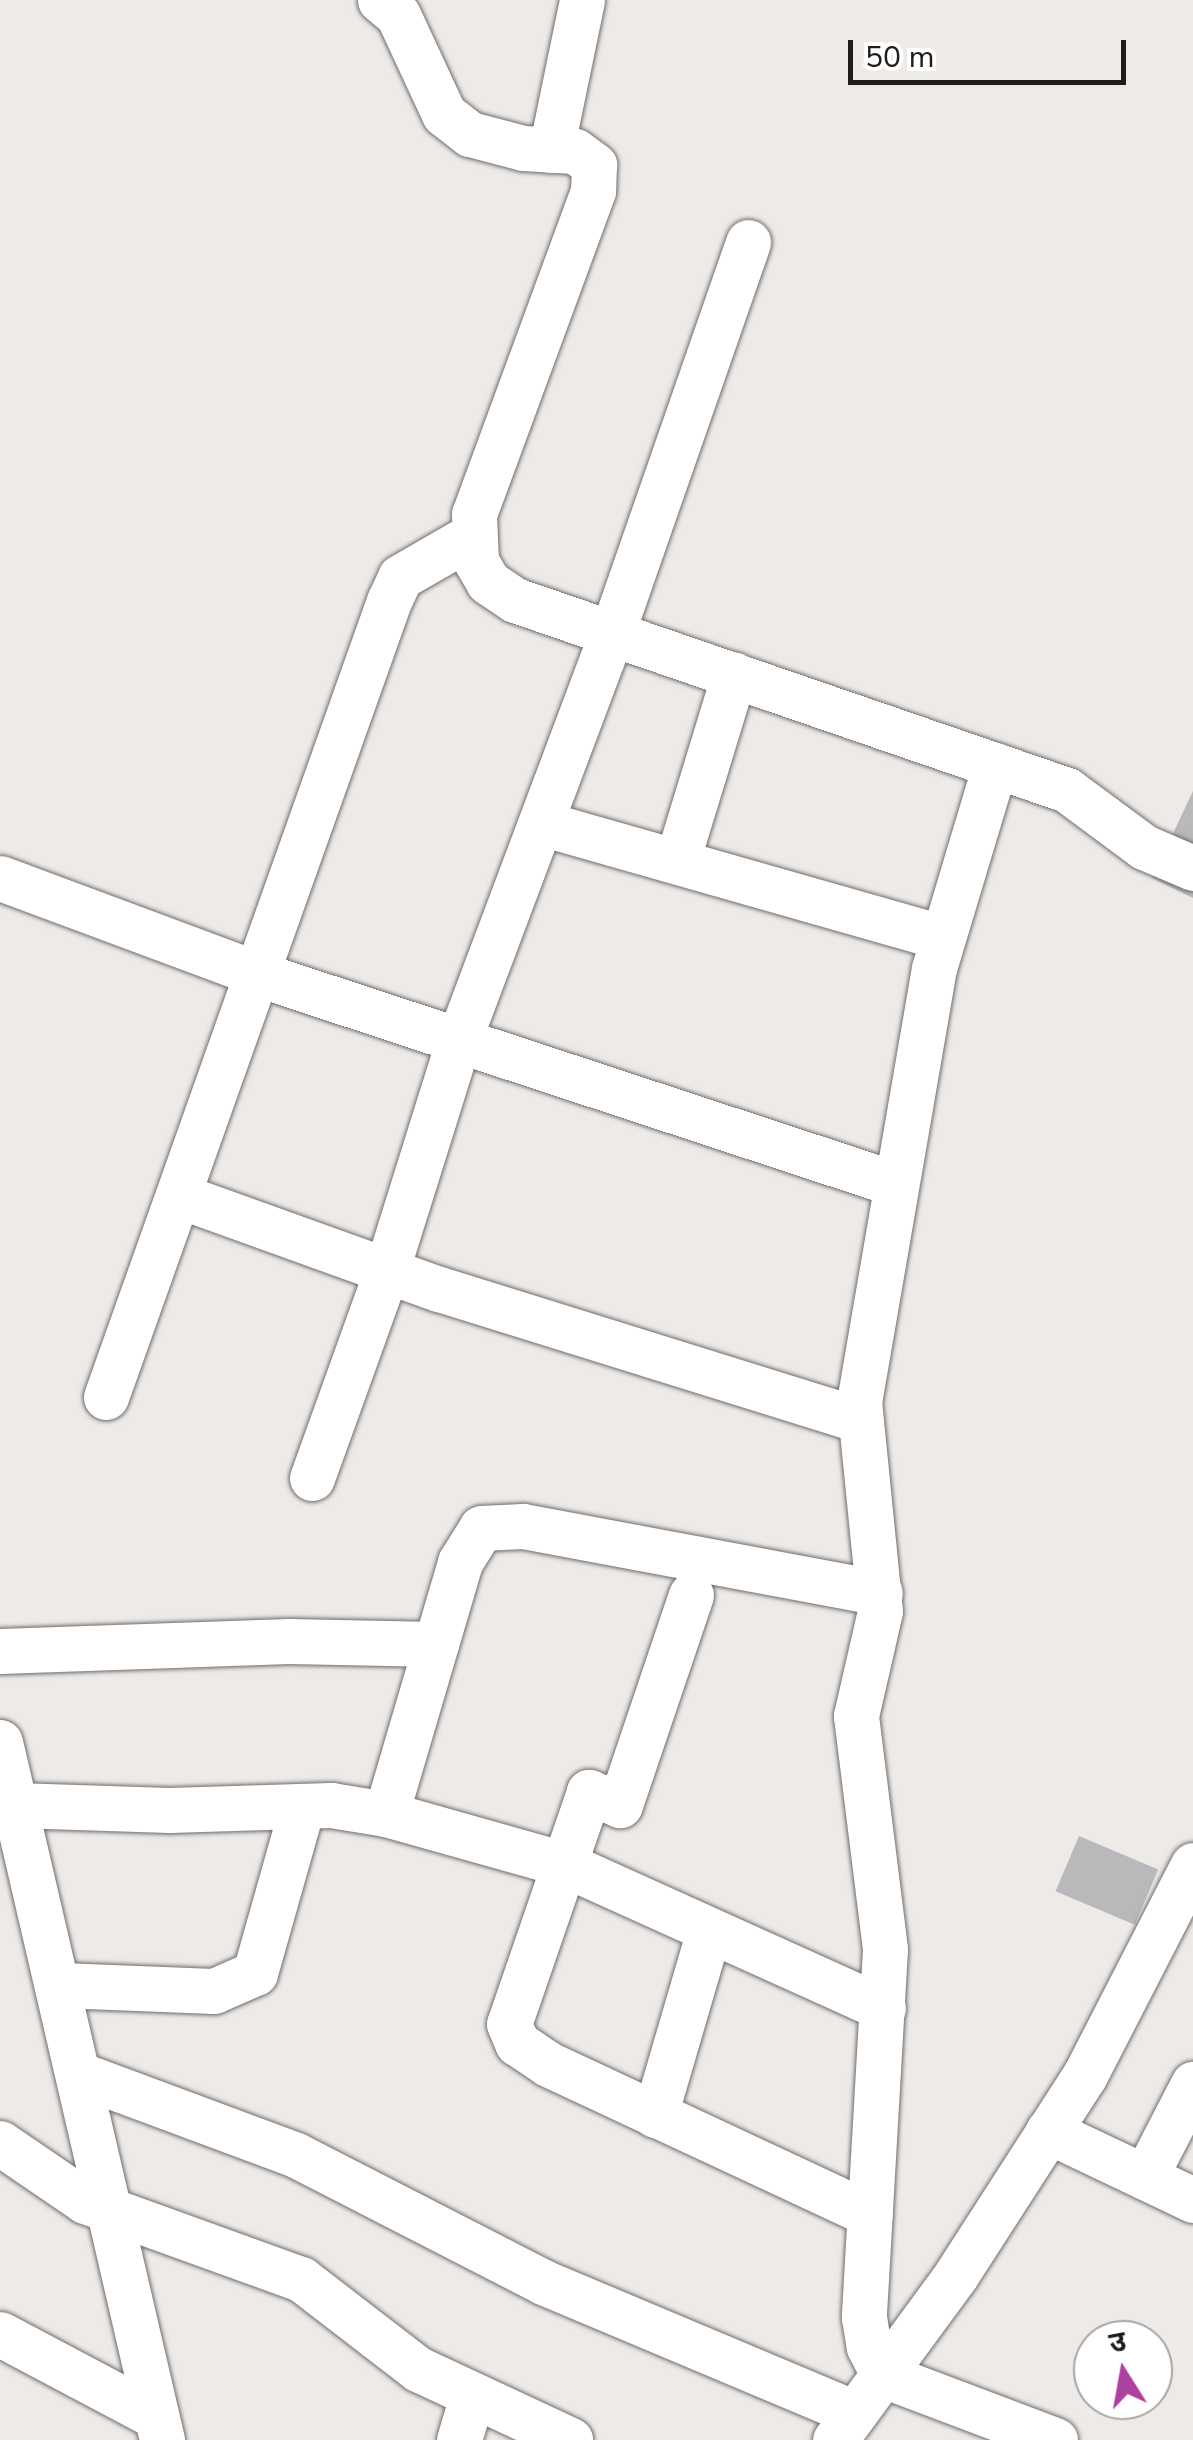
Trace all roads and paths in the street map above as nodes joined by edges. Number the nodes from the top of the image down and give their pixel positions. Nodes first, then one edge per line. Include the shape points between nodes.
1 (380, 0) edge
2 (582, 0) edge
3 (552, 150) junction
4 (748, 242) dead end
5 (473, 536) junction
6 (612, 633) junction
7 (734, 675) junction
8 (995, 765) junction
9 (541, 823) junction
10 (677, 861) junction
11 (1193, 868) edge
12 (0, 878) edge
13 (942, 937) junction
14 (261, 975) junction
15 (458, 1042) junction
16 (893, 1183) junction
17 (180, 1196) junction
18 (386, 1272) junction
19 (106, 1396) dead end
20 (860, 1420) junction
21 (312, 1478) dead end
22 (880, 1593) junction
23 (691, 1595) dead end
24 (436, 1644) junction
25 (0, 1652) edge
26 (0, 1742) edge
27 (15, 1804) junction
28 (302, 1806) junction
29 (386, 1814) junction
30 (564, 1864) junction
31 (1193, 1865) edge
32 (708, 1934) junction
33 (60, 1985) junction
34 (883, 2008) junction
35 (80, 2075) junction
36 (1193, 2084) edge
37 (655, 2115) junction
38 (1048, 2131) junction
39 (0, 2142) edge
40 (1145, 2177) junction
41 (1193, 2200) edge
42 (110, 2210) junction
43 (870, 2214) junction
44 (0, 2334) edge
45 (883, 2375) junction
46 (472, 2396) junction
47 (844, 2426) edge
48 (159, 2428) edge
49 (459, 2440) edge
50 (570, 2440) edge
51 (1055, 2440) edge

1 - 3 street via 398,15 444,114 470,134
2 - 3 street
3 - 5 street via 575,151 594,165 593,191 474,514
4 - 6 street
5 - 6 street via 488,582 515,600
5 - 14 street via 400,577
6 - 7 street
6 - 9 street
7 - 8 street
7 - 10 street
8 - 11 street via 1067,790 1144,847
8 - 13 street
9 - 10 street
9 - 15 street
10 - 13 street
12 - 14 street
13 - 16 street
14 - 15 street
14 - 17 street
15 - 16 street
15 - 18 street
16 - 20 street via 862,1365
17 - 18 street
17 - 19 street
18 - 20 street
18 - 21 street
20 - 22 street
22 - 24 street via 499,1524 469,1539
22 - 34 street via 856,1716 882,1904
23 - 30 street via 620,1805 588,1792
24 - 25 street via 289,1641
24 - 29 street
26 - 27 street
27 - 28 street via 153,1810
27 - 33 street
28 - 29 street
28 - 33 street via 255,1972 214,1991
29 - 30 street
30 - 32 street
30 - 37 street via 509,2024 531,2054
31 - 38 street via 1085,2075
32 - 34 street
32 - 37 street
33 - 35 street
34 - 43 street
35 - 42 street
35 - 47 street via 296,2155
36 - 40 street
37 - 43 street
38 - 40 street
38 - 45 street
39 - 42 street via 68,2192
40 - 41 street
42 - 46 street via 301,2279 418,2369
42 - 48 street
43 - 45 street via 864,2317 868,2347
44 - 48 street
45 - 47 street
45 - 51 street
46 - 49 street
46 - 50 street

